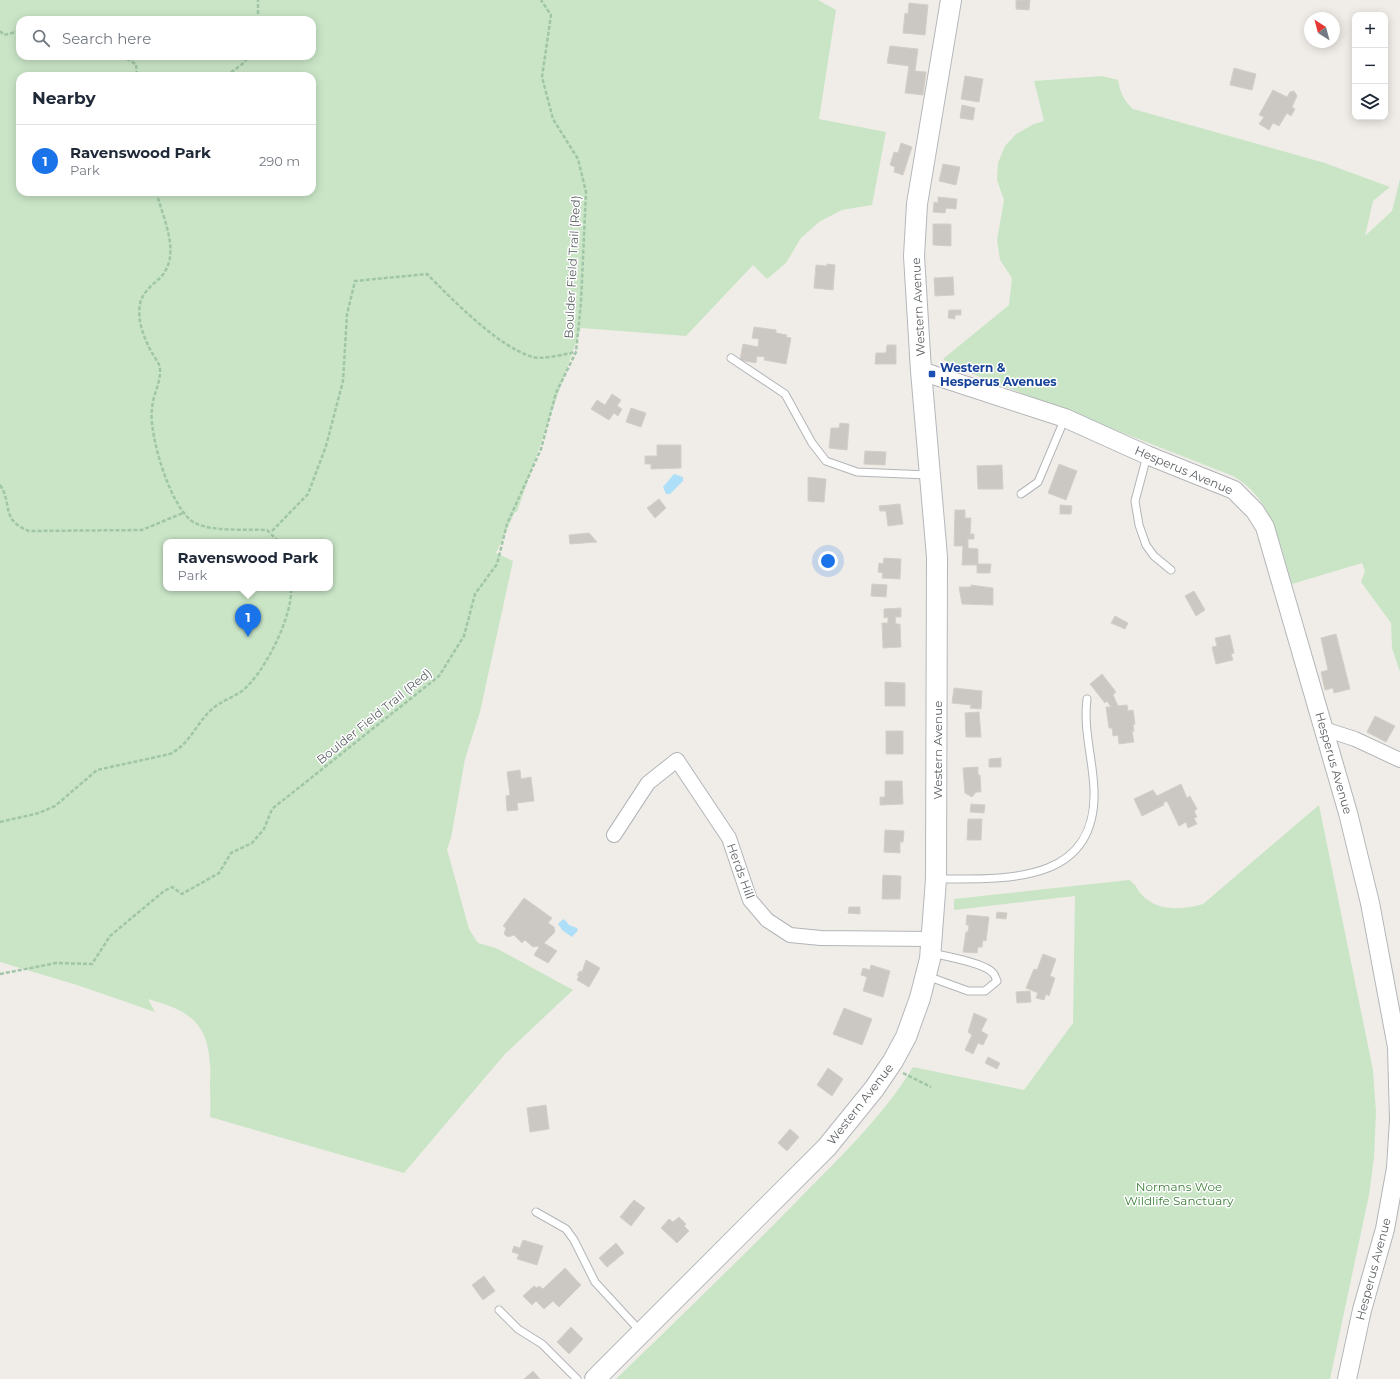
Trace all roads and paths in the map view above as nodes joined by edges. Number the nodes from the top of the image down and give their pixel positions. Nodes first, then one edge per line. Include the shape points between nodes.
1 (258, 0) edge
2 (541, 0) edge
3 (951, 0) edge
4 (258, 16) edge
5 (0, 31) edge
6 (16, 32) edge
7 (128, 60) edge
8 (246, 60) edge
9 (137, 72) edge
10 (231, 72) edge
11 (158, 196) edge
12 (576, 352) junction
13 (731, 358) dead end
14 (921, 371) junction
15 (1065, 418) junction
16 (1147, 455) junction
17 (931, 475) junction
18 (0, 485) edge
19 (1022, 494) dead end
20 (183, 513) junction
21 (272, 531) dead end
22 (276, 539) edge
23 (1171, 570) dead end
24 (291, 591) edge
25 (1087, 699) dead end
26 (1324, 729) junction
27 (1400, 760) edge
28 (0, 822) edge
29 (614, 835) dead end
30 (936, 879) junction
31 (932, 946) junction
32 (0, 974) edge
33 (926, 976) junction
34 (890, 1066) junction
35 (931, 1087) dead end
36 (536, 1212) dead end
37 (499, 1310) dead end
38 (642, 1332) junction
39 (577, 1379) edge
40 (595, 1379) edge
41 (1346, 1379) edge

1 - 4 path
2 - 12 path, Boulder Field Trail (Red) via 551,14 542,77 553,118 578,159 586,192
3 - 14 main road, Western Avenue via 917,204 914,256
5 - 6 path via 4,35
7 - 9 path via 136,64
8 - 10 path
11 - 20 path via 170,241 171,256 164,273 144,294 140,303 140,321 160,368 152,420 161,465 174,500
12 - 21 path via 534,358 500,340 427,274 354,281 347,314 342,381 326,446 308,494
12 - 32 path, Boulder Field Trail (Red) via 556,393 542,449 507,524 497,564 475,594 464,636 439,676 272,809 260,834 252,843 231,853 219,873 182,894 172,887 164,890 124,922 110,936 92,964 56,963
13 - 17 lane via 785,394 812,443 826,461 857,472
14 - 15 street, Hesperus Avenue
14 - 17 main road, Western Avenue
15 - 16 street, Hesperus Avenue
15 - 19 lane via 1038,482
16 - 23 lane via 1135,501 1139,525 1146,545 1154,556
16 - 26 street, Hesperus Avenue via 1234,490 1255,511 1265,527 1273,552
17 - 30 main road, Western Avenue via 937,557
18 - 20 path via 8,516 16,527 29,531 142,530
20 - 22 path via 195,523 208,527 267,530
24 - 28 path via 285,624 258,674 243,690 211,709 180,749 170,754 97,770 55,806 39,813
25 - 30 lane via 1085,720 1093,776 1094,810 1083,841 1075,852 1054,867 1035,872 997,878
26 - 27 street via 1349,737
26 - 41 street, Hesperus Avenue via 1370,903 1397,1047 1399,1120 1396,1168 1385,1229
29 - 31 street, Herds Hill via 648,783 676,760 729,838 750,900 768,920 790,935
30 - 31 main road, Western Avenue
31 - 33 main road, Western Avenue
31 - 33 lane via 988,969 994,973 997,981 985,991 968,991
33 - 34 main road, Western Avenue via 906,1037
34 - 35 path
34 - 38 main road, Western Avenue via 827,1147
36 - 38 lane via 566,1229 595,1282
37 - 39 lane via 518,1329 542,1344
38 - 40 main road, Western Avenue

